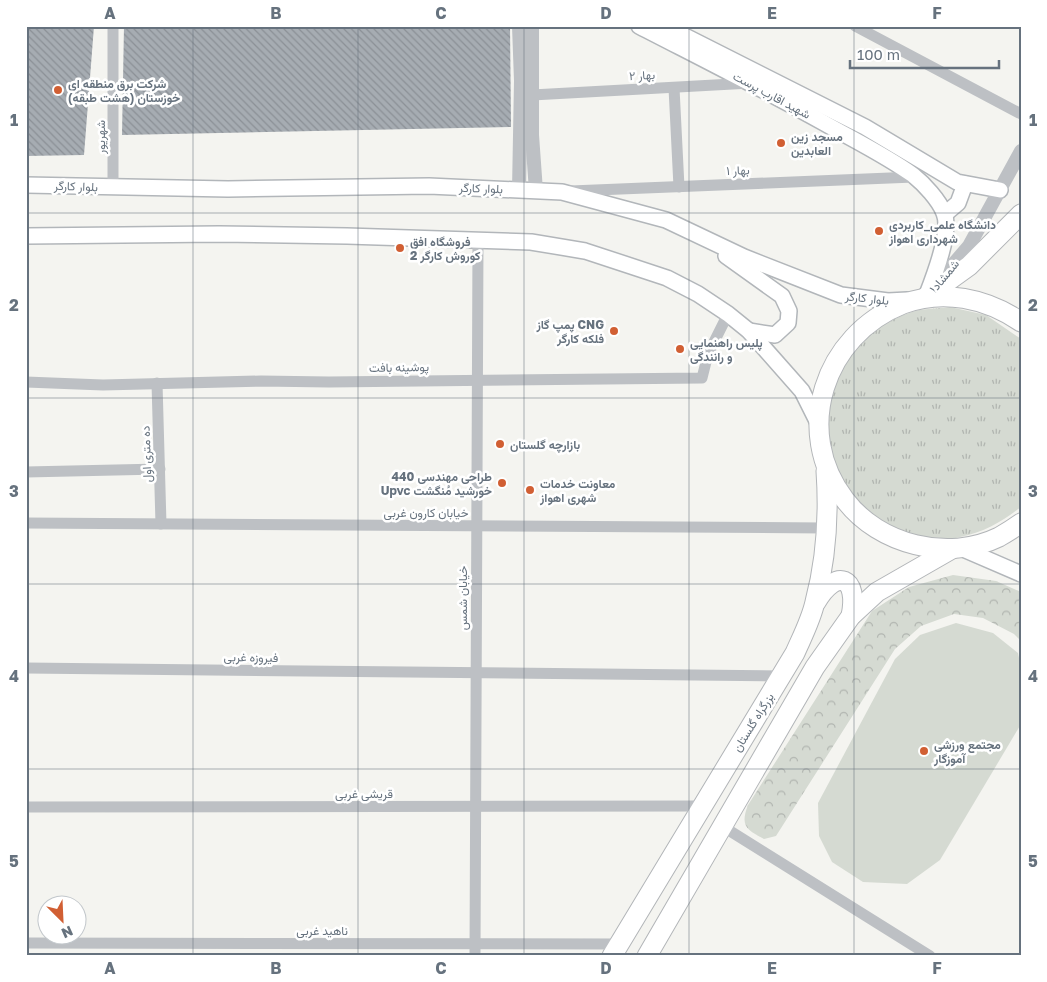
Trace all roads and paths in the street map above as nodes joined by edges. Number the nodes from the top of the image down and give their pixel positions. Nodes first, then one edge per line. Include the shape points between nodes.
1 (113, 26) edge
2 (519, 26) edge
3 (532, 26) edge
4 (639, 26) edge
5 (665, 26) edge
6 (855, 26) edge
7 (753, 83) junction
8 (674, 88) junction
9 (532, 95) junction
10 (1021, 114) edge
11 (1021, 150) edge
12 (914, 177) junction
13 (965, 184) junction
14 (26, 185) edge
15 (113, 187) junction
16 (679, 187) junction
17 (519, 190) junction
18 (1000, 190) junction
19 (536, 191) junction
20 (562, 192) junction
21 (945, 214) junction
22 (1021, 214) edge
23 (26, 236) edge
24 (699, 236) junction
25 (478, 241) junction
26 (921, 298) junction
27 (728, 314) junction
28 (1021, 322) edge
29 (749, 331) junction
30 (477, 379) junction
31 (26, 382) edge
32 (157, 383) junction
33 (818, 423) junction
34 (826, 465) junction
35 (160, 469) junction
36 (26, 472) edge
37 (26, 523) edge
38 (1021, 523) edge
39 (161, 524) junction
40 (477, 526) junction
41 (825, 528) junction
42 (957, 549) junction
43 (1021, 574) edge
44 (815, 604) junction
45 (851, 616) junction
46 (26, 668) edge
47 (476, 673) junction
48 (782, 676) junction
49 (475, 806) junction
50 (701, 806) junction
51 (26, 808) edge
52 (722, 826) junction
53 (26, 943) edge
54 (475, 944) junction
55 (615, 950) edge
56 (475, 956) edge
57 (646, 956) edge
58 (930, 956) edge

1 - 15 street, شهریور
2 - 17 street
3 - 9 street
4 - 7 main road, شهید اقارب پرست
5 - 13 main road, شهید اقارب پرست via 865,127
6 - 10 street
7 - 8 street, بهار ۲
7 - 12 main road, شهید اقارب پرست
8 - 9 street, بهار ۲
8 - 16 street
9 - 19 street
11 - 18 street, شمشاد۱
12 - 16 street, بهار ۱
12 - 21 main road, شهید اقارب پرست
13 - 18 main road, شهید اقارب پرست
13 - 21 main road via 958,203
14 - 15 main road, بلوار کارگر
15 - 17 main road, بلوار کارگر via 379,186
16 - 20 street, بهار ۱
17 - 19 main road, بلوار کارگر
18 - 26 street, شمشاد۱ via 969,246
19 - 20 main road, بلوار کارگر
20 - 24 main road, بلوار کارگر via 666,220
21 - 26 main road via 945,233 935,271
22 - 26 highway via 969,266
23 - 25 main road via 219,234
24 - 26 main road, بلوار کارگر via 840,295 888,301
24 - 29 main road via 782,296 789,311 788,323 775,335
25 - 27 main road via 532,242 586,251 668,278
25 - 30 street, خیابان شمس
26 - 28 highway via 964,297 1000,308
26 - 33 highway via 885,312 857,332 836,358 823,389
27 - 29 main road
27 - 30 street, پوشینه بافت via 708,354 702,378
29 - 33 main road via 802,391
30 - 32 street, پوشینه بافت
30 - 40 street, خیابان شمس
31 - 32 street, پوشینه بافت
32 - 35 street, ده متری اول
33 - 34 highway
34 - 41 highway, بزرگراه گلستان
34 - 42 highway via 845,500 874,528 911,545
35 - 36 street
35 - 39 street, ده متری اول
37 - 39 street, خیابان کارون غربی
38 - 42 highway via 998,538
39 - 40 street, خیابان کارون غربی
40 - 41 street, خیابان کارون غربی
40 - 47 street, خیابان شمس
41 - 44 highway, بزرگراه گلستان
42 - 43 main road
42 - 45 highway, بزرگراه گلستان via 877,592
44 - 45 highway via 829,584 844,581 854,594
44 - 48 highway, بزرگراه گلستان via 796,653
45 - 52 highway, بزرگراه گلستان via 815,667
46 - 47 street, فیروزه غربی
47 - 48 street, فیروزه غربی
47 - 49 street, خیابان شمس
48 - 50 highway, بزرگراه گلستان
49 - 50 street, قریشی غربی
49 - 51 street, قریشی غربی
49 - 54 street, خیابان شمس
50 - 55 highway, بزرگراه گلستان
52 - 57 highway, بزرگراه گلستان
52 - 58 street
53 - 54 street, ناهید غربی
54 - 55 street, ناهید غربی
54 - 56 street, خیابان شمس

